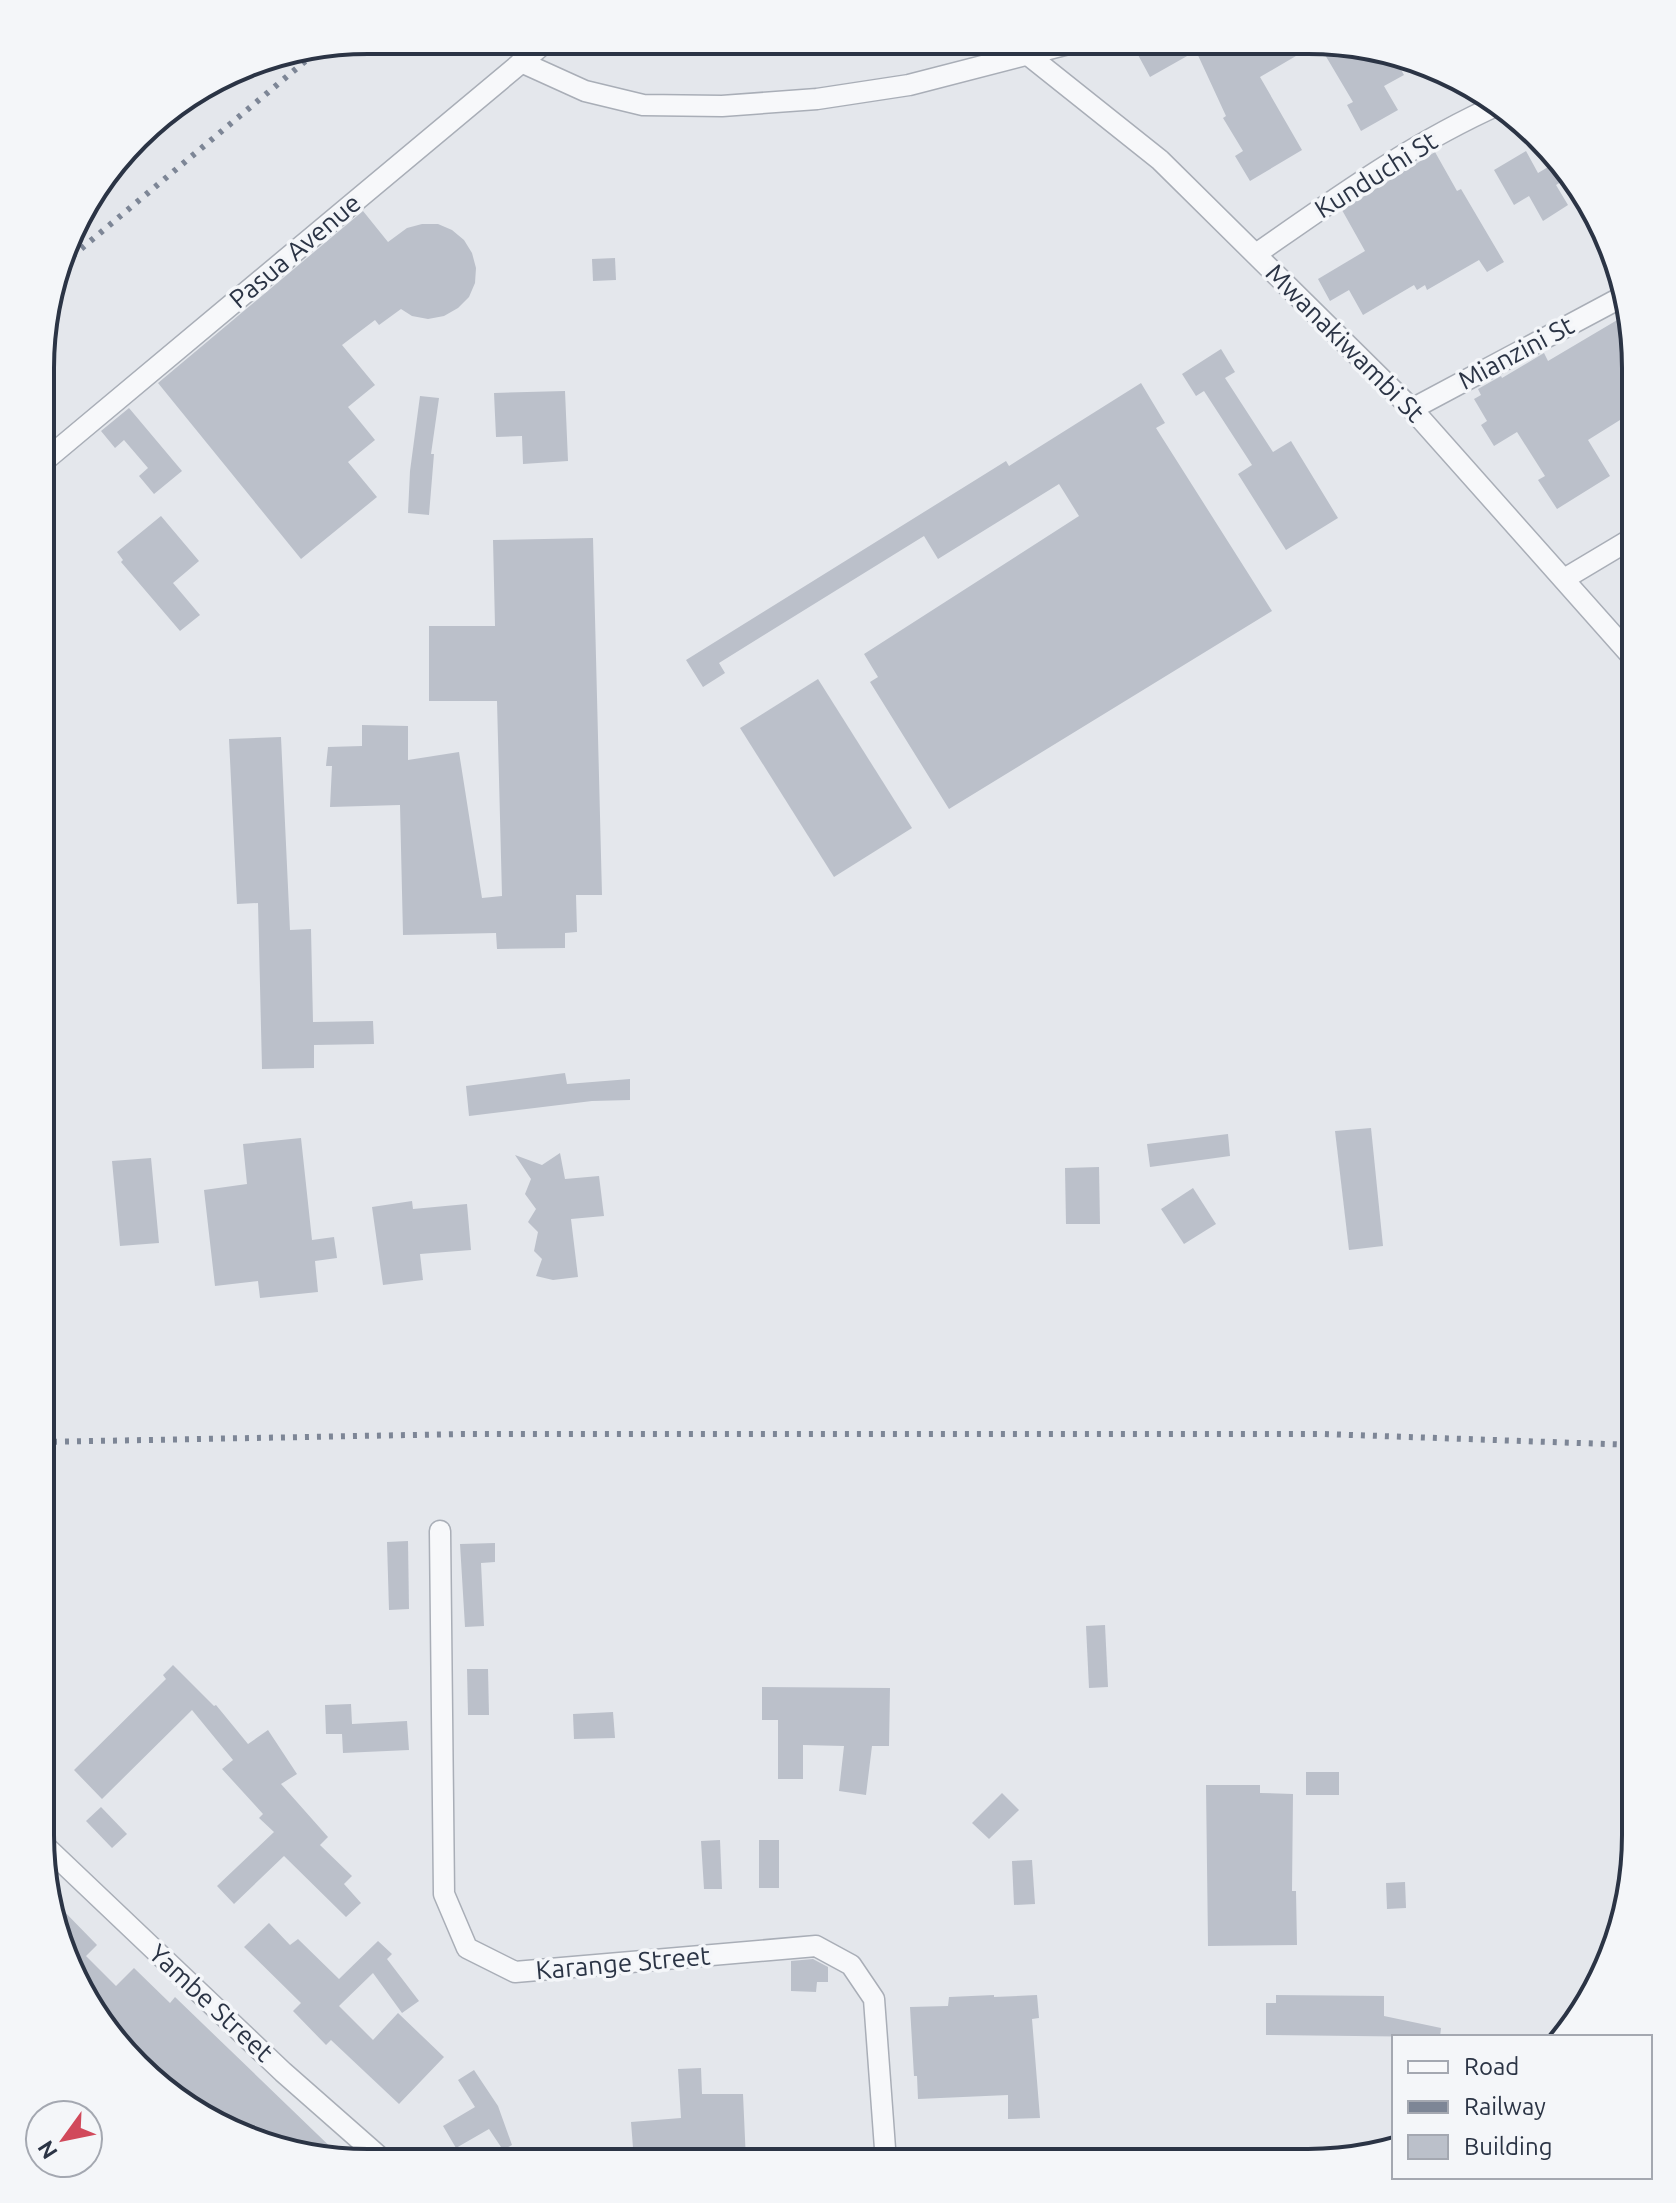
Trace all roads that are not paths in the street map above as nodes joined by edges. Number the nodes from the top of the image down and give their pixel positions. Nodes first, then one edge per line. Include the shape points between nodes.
1 (531, 54) edge
2 (1027, 54) joint
3 (521, 62) junction
4 (1487, 110) edge
5 (1256, 254) junction
6 (1615, 301) edge
7 (1412, 409) junction
8 (54, 453) edge
9 (1622, 544) edge
10 (1564, 579) junction
11 (1622, 645) edge
12 (440, 1531) dead end
13 (55, 1855) edge
14 (370, 2149) edge
15 (885, 2149) edge

1 - 3 street, Pasua Avenue
2 - 3 street via 909,85 722,106 643,105 585,91
2 - 5 street, Mwanakiwambi St via 1160,160
3 - 8 street, Pasua Avenue
4 - 5 street, Kunduchi St via 1360,181
5 - 7 street, Mwanakiwambi St
6 - 7 street, Mianzini St
7 - 10 street, Mwanakiwambi St
9 - 10 street
10 - 11 street, Mwanakiwambi St
12 - 15 street, Karange Street via 444,1894 467,1948 515,1972 816,1946 851,1965 874,1999
13 - 14 street, Yambe Street

